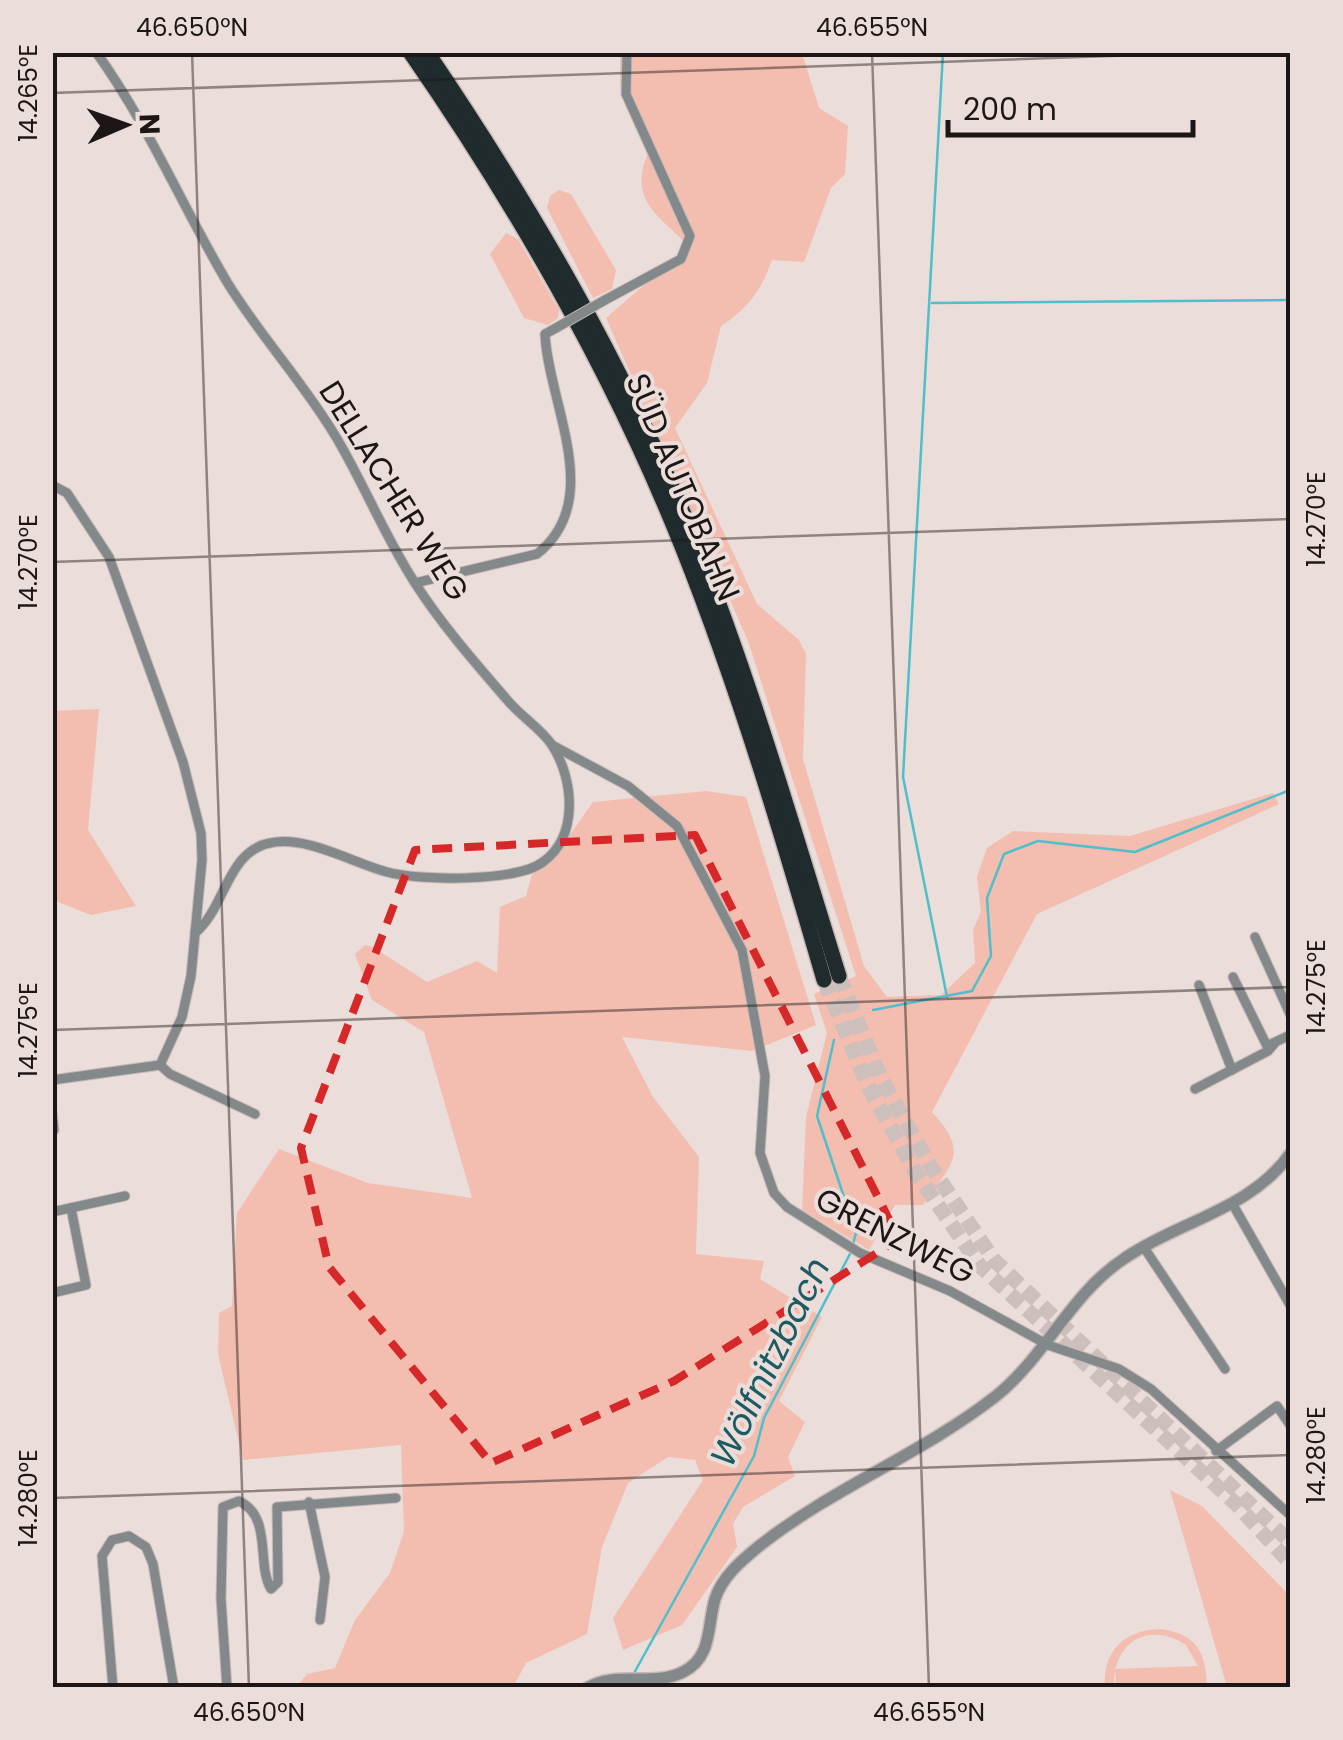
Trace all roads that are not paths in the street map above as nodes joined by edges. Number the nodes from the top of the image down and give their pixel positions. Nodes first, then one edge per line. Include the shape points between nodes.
1 (96, 52) edge
2 (410, 52) edge
3 (426, 52) edge
4 (627, 52) edge
5 (52, 485) edge
6 (415, 583) junction
7 (552, 745) junction
8 (195, 932) junction
9 (1254, 936) dead end
10 (1233, 977) dead end
11 (1198, 985) dead end
12 (1290, 1014) edge
13 (1290, 1035) edge
14 (1274, 1042) junction
15 (160, 1065) junction
16 (1232, 1070) junction
17 (52, 1080) edge
18 (1194, 1089) dead end
19 (52, 1113) edge
20 (255, 1114) dead end
21 (54, 1130) edge
22 (1290, 1154) edge
23 (126, 1196) dead end
24 (1232, 1204) junction
25 (71, 1208) junction
26 (52, 1212) edge
27 (1143, 1246) junction
28 (52, 1293) edge
29 (1290, 1305) edge
30 (1048, 1345) junction
31 (1226, 1369) dead end
32 (1290, 1424) edge
33 (1216, 1451) junction
34 (396, 1498) dead end
35 (309, 1502) junction
36 (1290, 1515) edge
37 (320, 1620) dead end
38 (113, 1688) edge
39 (174, 1688) edge
40 (227, 1688) edge
41 (586, 1688) edge

1 - 6 street, DELLACHER WEG via 124,91 227,282 334,434
2 - 3 highway, SÜD AUTOBAHN via 539,254 640,450 719,641 832,978 732,636 660,462 567,276
4 - 6 street, bridge via 626,94 690,236 681,260 545,334 570,480 564,519 551,543 536,554
5 - 8 street via 68,493 110,557 183,762 202,860
6 - 7 street, DELLACHER WEG
7 - 8 street, DELLACHER WEG via 571,804 566,832 544,862 485,876 392,874 270,842 233,871 208,923
7 - 30 street, GRENZWEG via 628,786 677,826 742,950 765,1076 759,1140 765,1173 787,1206 860,1253 950,1291
8 - 15 street via 182,1018
9 - 12 street
10 - 14 street via 1267,1046
11 - 16 street
13 - 14 street
14 - 16 street
15 - 17 street
15 - 20 street
16 - 18 street
19 - 21 street
22 - 24 street
23 - 25 street
24 - 27 street
24 - 29 street
25 - 26 street
25 - 28 street via 86,1285
27 - 30 street via 1082,1295
27 - 31 street
30 - 33 street, GRENZWEG via 1118,1369 1151,1389
30 - 41 street via 959,1422 757,1548 721,1586 695,1664 683,1672
32 - 33 street via 1277,1406
33 - 36 street, GRENZWEG
34 - 35 street
35 - 37 street via 325,1578
35 - 40 street via 276,1507 280,1557 271,1589 253,1512 239,1501 223,1507 220,1599
38 - 39 street via 102,1556 112,1540 129,1536 146,1547 153,1564

